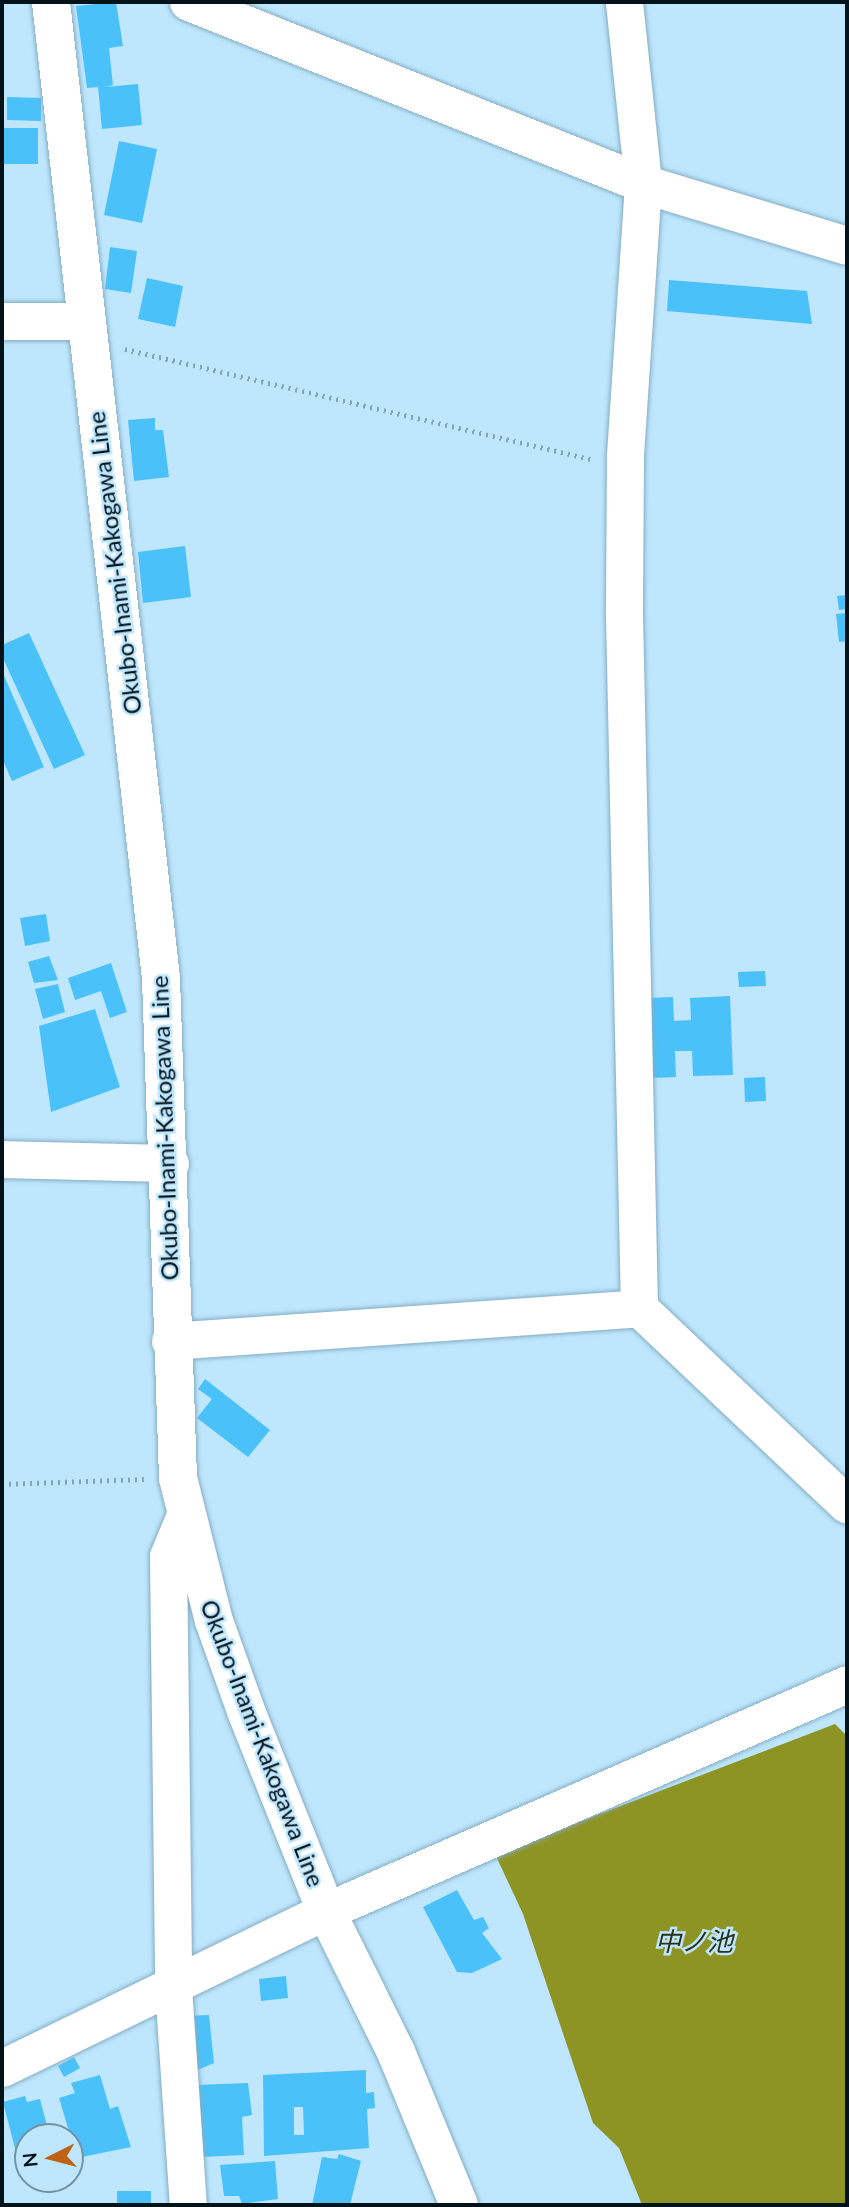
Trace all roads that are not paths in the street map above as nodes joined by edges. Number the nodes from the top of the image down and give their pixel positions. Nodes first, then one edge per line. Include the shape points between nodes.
1 (51, 2) edge
2 (189, 2) edge
3 (624, 2) edge
4 (643, 184) junction
5 (847, 246) edge
6 (2, 321) edge
7 (88, 335) junction
8 (2, 1159) edge
9 (170, 1163) junction
10 (639, 1308) junction
11 (170, 1341) junction
12 (181, 1497) junction
13 (847, 1505) edge
14 (847, 1684) edge
15 (326, 1911) junction
16 (173, 1987) junction
17 (2, 2068) edge
18 (188, 2205) edge
19 (459, 2205) edge

1 - 7 main road, Okubo-Inami-Kakogawa Line
2 - 4 main road
3 - 4 street
4 - 5 main road
4 - 10 street via 625,458
6 - 7 street
7 - 9 main road, Okubo-Inami-Kakogawa Line via 161,978
8 - 9 street
9 - 11 main road, Okubo-Inami-Kakogawa Line
10 - 11 street
10 - 13 street
11 - 12 main road, Okubo-Inami-Kakogawa Line
12 - 15 main road, Okubo-Inami-Kakogawa Line via 214,1622
12 - 16 street via 168,1556
14 - 15 street
15 - 16 street
15 - 19 main road, Okubo-Inami-Kakogawa Line via 396,2052
16 - 17 street
16 - 18 street

